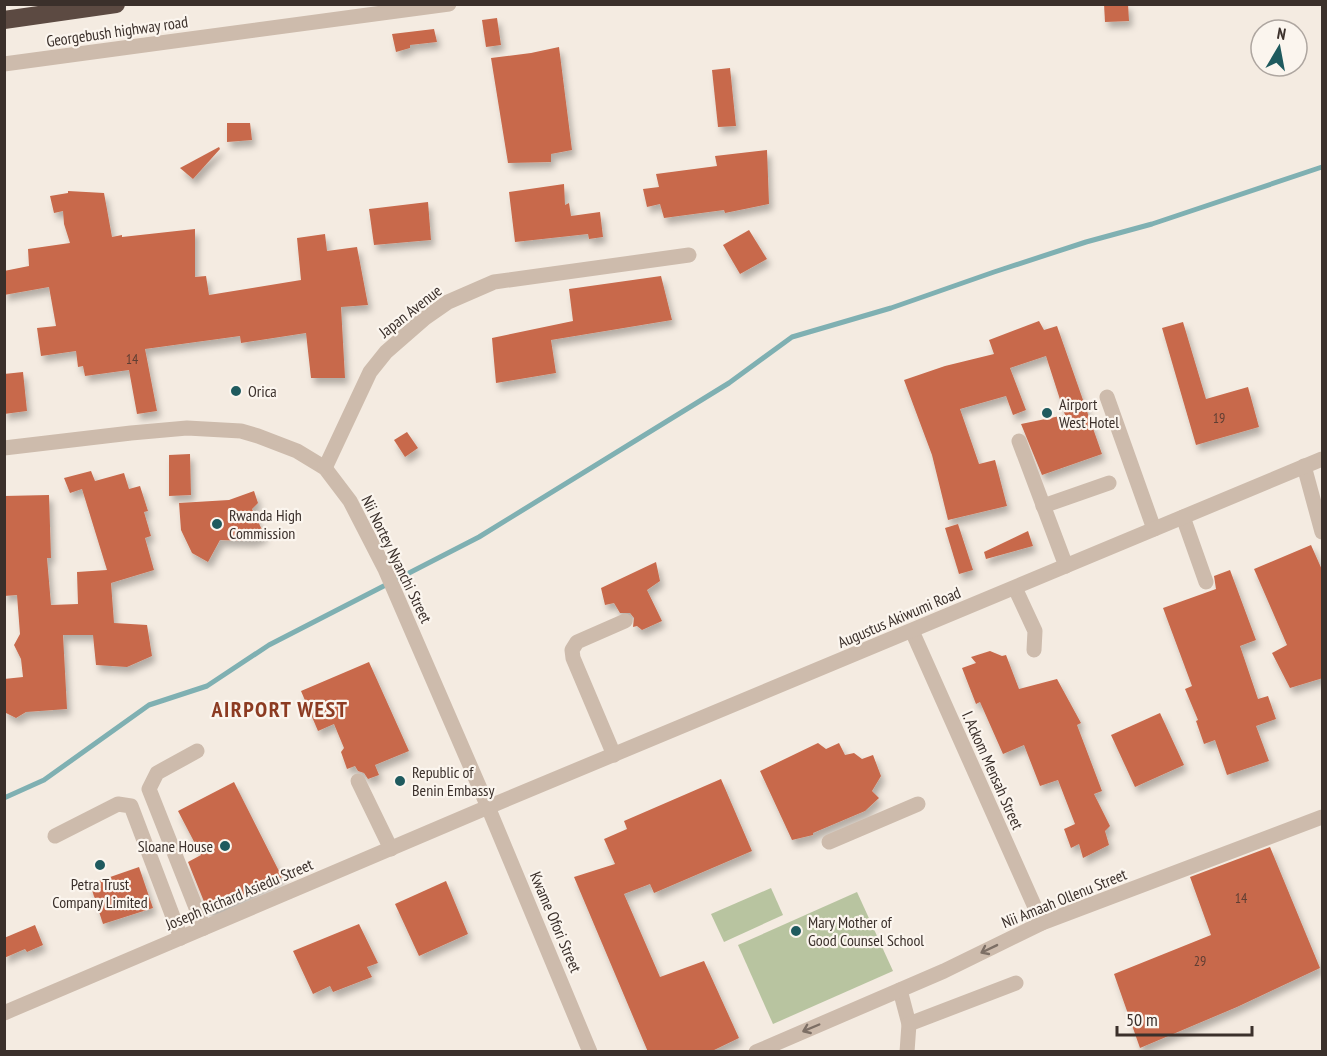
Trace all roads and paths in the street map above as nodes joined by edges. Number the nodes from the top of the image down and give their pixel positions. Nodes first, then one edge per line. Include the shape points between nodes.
1 (116, 4) edge
2 (449, 4) edge
3 (4, 20) edge
4 (4, 64) edge
5 (690, 255) dead end
6 (1107, 397) dead end
7 (1019, 441) dead end
8 (4, 448) edge
9 (1323, 459) edge
10 (1304, 466) junction
11 (325, 468) junction
12 (1109, 483) dead end
13 (1043, 506) junction
14 (1183, 517) junction
15 (1154, 529) junction
16 (1323, 532) edge
17 (1066, 566) junction
18 (1206, 582) dead end
19 (1015, 588) junction
20 (625, 621) dead end
21 (912, 631) junction
22 (1034, 650) dead end
23 (197, 751) dead end
24 (614, 755) junction
25 (358, 781) dead end
26 (918, 804) dead end
27 (488, 807) junction
28 (1323, 817) edge
29 (55, 837) dead end
30 (829, 842) dead end
31 (391, 849) junction
32 (1042, 923) junction
33 (204, 928) junction
34 (181, 938) junction
35 (1017, 983) dead end
36 (900, 990) junction
37 (4, 1013) edge
38 (909, 1024) junction
39 (777, 1047) edge
40 (590, 1052) edge
41 (756, 1052) edge
42 (907, 1052) edge

1 - 3 highway
2 - 4 street, Georgebush highway road
5 - 11 street, Japan Avenue via 494,282 448,302 386,352 370,372
6 - 15 street
7 - 13 street
8 - 11 street, Nii Nortey Nyanchi Street via 187,428 258,436 297,451
9 - 10 street, Augustus Akiwumi Road
10 - 14 street, Augustus Akiwumi Road
10 - 16 street
11 - 27 street, Nii Nortey Nyanchi Street via 359,516 385,569
12 - 13 street
13 - 17 street
14 - 15 street, Augustus Akiwumi Road
14 - 18 street
15 - 17 street, Augustus Akiwumi Road
17 - 19 street, Augustus Akiwumi Road
19 - 21 street, Augustus Akiwumi Road
19 - 22 street via 1035,631
20 - 24 street via 577,642 572,650
21 - 24 street, Augustus Akiwumi Road
21 - 32 street, I. Ackom Mensah Street
23 - 33 street via 156,773 149,789
24 - 27 street, Augustus Akiwumi Road
25 - 31 street
26 - 30 street
27 - 31 street, Joseph Richard Asiedu Street
27 - 40 street, Kwame Ofori Street
28 - 32 street, Nii Amaah Ollenu Street
29 - 34 street via 118,804 131,806
31 - 33 street, Joseph Richard Asiedu Street
32 -> 36 street, Nii Amaah Ollenu Street
33 - 34 street, Joseph Richard Asiedu Street
34 - 37 street, Joseph Richard Asiedu Street
35 - 38 street
36 - 38 street
36 -> 39 street, Nii Amaah Ollenu Street
38 - 42 street
39 - 41 street, Nii Amaah Ollenu Street

